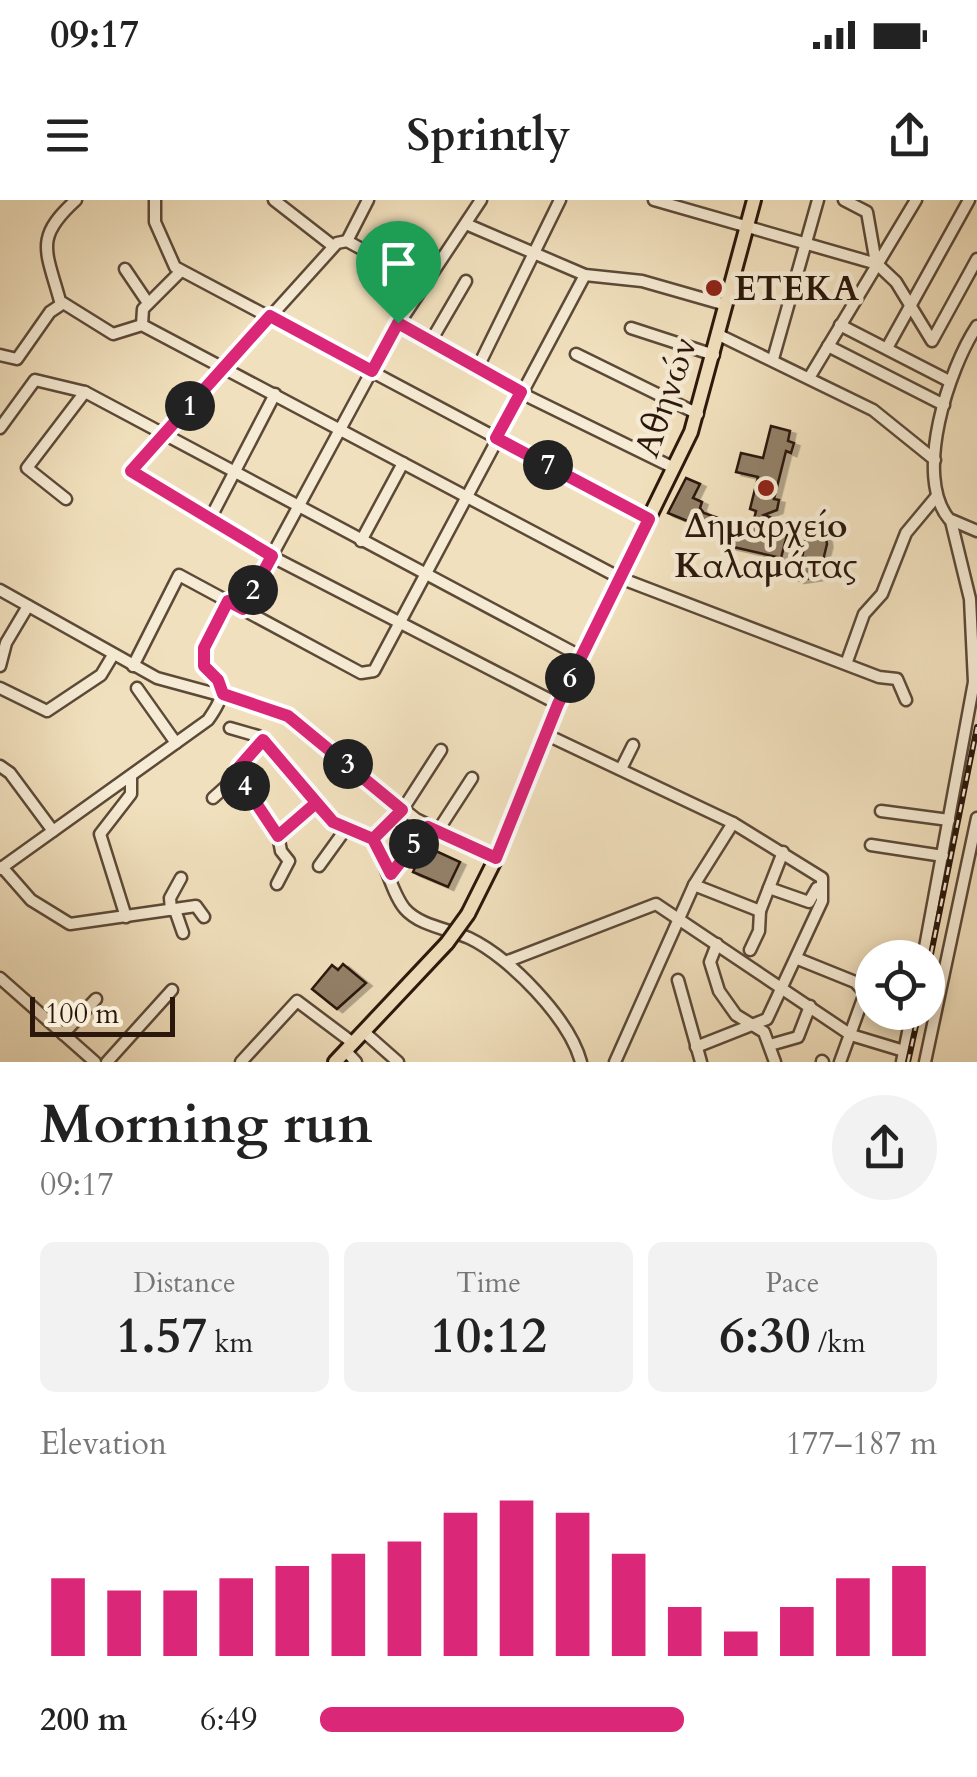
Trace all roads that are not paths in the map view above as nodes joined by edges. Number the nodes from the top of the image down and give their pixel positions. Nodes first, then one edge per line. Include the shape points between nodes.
1 (76, 200) edge
2 (155, 200) edge
3 (274, 200) edge
4 (368, 200) edge
5 (481, 200) edge
6 (560, 200) edge
7 (654, 200) edge
8 (754, 200) edge
9 (818, 200) edge
10 (844, 200) edge
11 (916, 200) edge
12 (969, 200) edge
13 (466, 224) junction
14 (746, 228) junction
15 (347, 241) junction
16 (804, 242) junction
17 (333, 246) junction
18 (534, 255) junction
19 (977, 259) edge
20 (876, 264) junction
21 (124, 270) dead end
22 (181, 271) junction
23 (585, 275) junction
24 (466, 281) dead end
25 (426, 284) junction
26 (148, 303) junction
27 (62, 304) junction
28 (726, 305) junction
29 (912, 308) junction
30 (270, 316) junction
31 (398, 323) junction
32 (142, 324) junction
33 (840, 325) junction
34 (977, 326) edge
35 (631, 328) dead end
36 (719, 336) junction
37 (431, 340) junction
38 (828, 346) junction
39 (887, 348) junction
40 (576, 354) dead end
41 (714, 354) junction
42 (0, 355) edge
43 (773, 359) junction
44 (224, 368) junction
45 (478, 368) junction
46 (372, 371) junction
47 (809, 378) junction
48 (949, 380) junction
49 (84, 392) junction
50 (521, 392) junction
51 (275, 394) junction
52 (944, 404) junction
53 (698, 414) junction
54 (0, 428) edge
55 (341, 429) junction
56 (164, 435) junction
57 (496, 438) junction
58 (935, 460) junction
59 (403, 463) junction
60 (674, 468) junction
61 (234, 472) junction
62 (464, 495) junction
63 (936, 498) junction
64 (66, 499) dead end
65 (300, 506) junction
66 (210, 518) junction
67 (649, 519) junction
68 (951, 521) junction
69 (977, 532) edge
70 (361, 541) junction
71 (272, 556) junction
72 (425, 577) junction
73 (620, 578) junction
74 (0, 590) edge
75 (228, 601) junction
76 (28, 606) junction
77 (243, 609) junction
78 (401, 623) junction
79 (113, 655) junction
80 (580, 656) junction
81 (846, 664) junction
82 (0, 666) edge
83 (133, 666) junction
84 (0, 688) edge
85 (137, 688) dead end
86 (223, 694) junction
87 (906, 700) dead end
88 (558, 704) junction
89 (230, 728) dead end
90 (545, 734) junction
91 (263, 740) junction
92 (176, 744) junction
93 (633, 744) dead end
94 (441, 750) dead end
95 (0, 766) edge
96 (621, 770) junction
97 (131, 776) junction
98 (472, 778) dead end
99 (235, 779) junction
100 (213, 798) dead end
101 (316, 803) junction
102 (402, 810) junction
103 (882, 811) dead end
104 (977, 818) edge
105 (949, 820) junction
106 (733, 823) junction
107 (432, 829) junction
108 (345, 830) junction
109 (53, 832) junction
110 (278, 836) junction
111 (373, 839) junction
112 (871, 845) dead end
113 (784, 852) junction
114 (943, 856) junction
115 (496, 858) junction
116 (3, 863) edge
117 (319, 866) dead end
118 (391, 874) junction
119 (181, 878) dead end
120 (277, 884) dead end
121 (694, 885) junction
122 (769, 888) junction
123 (817, 888) dead end
124 (173, 910) junction
125 (760, 910) junction
126 (204, 916) dead end
127 (126, 917) junction
128 (679, 918) junction
129 (183, 933) dead end
130 (927, 940) edge
131 (717, 944) junction
132 (750, 950) dead end
133 (798, 960) junction
134 (508, 961) junction
135 (0, 978) edge
136 (678, 980) dead end
137 (172, 990) dead end
138 (783, 991) junction
139 (96, 999) dead end
140 (810, 1006) junction
141 (754, 1025) junction
142 (908, 1030) edge
143 (364, 1032) junction
144 (63, 1034) junction
145 (851, 1035) junction
146 (770, 1044) junction
147 (696, 1046) junction
148 (350, 1047) junction
149 (903, 1057) edge
150 (95, 1062) edge
151 (106, 1062) edge
152 (242, 1062) edge
153 (335, 1062) edge
154 (356, 1062) edge
155 (398, 1062) edge
156 (582, 1062) edge
157 (615, 1062) edge
158 (701, 1062) edge
159 (775, 1062) edge
160 (840, 1062) edge
161 (925, 1062) edge

1 - 27 street via 46,234
2 - 22 street via 155,225
3 - 17 street
4 - 15 street
5 - 13 street
6 - 18 street
7 - 14 street
8 - 14 main road, Αθηνών
9 - 16 street
10 - 20 street via 867,212
11 - 20 street
12 - 29 street
13 - 18 street
13 - 25 street
14 - 16 street
14 - 28 main road, Αθηνών
15 - 17 street
15 - 25 street
16 - 20 street
16 - 43 street
17 - 30 street
18 - 23 street
18 - 45 street
19 - 29 street via 932,341
20 - 29 street
20 - 33 street
21 - 26 street
22 - 26 street
22 - 30 street
23 - 28 street via 635,280
23 - 50 street
24 - 37 street
25 - 31 street
26 - 32 street
27 - 32 street via 108,333
27 - 42 street via 17,360
28 - 36 main road, Αθηνών
29 - 39 street
30 - 44 street
30 - 46 street
31 - 37 street
31 - 46 street
32 - 44 street
33 - 38 street
33 - 39 street
34 - 48 street
35 - 41 street
36 - 41 main road, Αθηνών
36 - 43 street
37 - 45 street
38 - 47 street
38 - 52 street
39 - 48 street
40 - 53 street
41 - 53 main road, Αθηνών
43 - 47 street
44 - 51 street
44 - 56 street
45 - 50 street
46 - 55 street
46 - 57 street
47 - 58 street via 873,410
48 - 52 street
49 - 54 street via 35,380
49 - 56 street
49 - 64 street via 27,468
50 - 57 street
50 - 60 street
51 - 55 street
51 - 61 street
52 - 58 street
53 - 60 main road, Αθηνών
55 - 59 street
55 - 65 street
56 - 61 street
56 - 66 street via 131,471
57 - 62 street
57 - 67 street
58 - 63 street
59 - 62 street
59 - 70 street
60 - 67 main road, Αθηνών
61 - 65 street
61 - 66 street
62 - 72 street
62 - 73 street
63 - 68 street
63 - 81 street via 907,530
65 - 70 street
65 - 71 street
66 - 71 street
67 - 73 main road, Αθηνών
68 - 69 street
68 - 105 street via 970,599 974,682
70 - 72 street
71 - 77 street
71 - 78 street
72 - 78 street
72 - 80 street
73 - 80 main road, Αθηνών
73 - 81 street
74 - 76 street
75 - 77 street
75 - 83 street via 185,577 174,578
75 - 86 street via 202,658
76 - 79 street
76 - 82 street
77 - 78 street via 368,674
78 - 88 street
79 - 83 street
79 - 84 street via 101,676 48,711
80 - 88 main road, Αθηνών
81 - 87 street via 897,679
83 - 86 street via 168,683
85 - 92 street
86 - 92 street via 208,720
86 - 102 street via 288,716
88 - 90 main road, Αθηνών
89 - 91 street
90 - 96 street
90 - 115 main road, Αθηνών
91 - 99 street
91 - 101 street
92 - 97 street
93 - 96 street
94 - 102 street
95 - 109 street
96 - 106 street
97 - 109 street
97 - 127 street via 131,794 100,834
98 - 107 street
99 - 100 street
99 - 110 street
101 - 108 street
101 - 110 street
102 - 107 street
102 - 111 street
103 - 105 street
104 - 161 street
105 - 114 street
106 - 113 street
106 - 121 street
107 - 115 street
107 - 118 street
108 - 111 street
108 - 117 street
109 - 116 street
110 - 120 street via 290,865
111 - 118 street
112 - 114 street
113 - 122 street
113 - 133 street via 825,886
114 - 130 street
115 - 143 main road, Αθηνών, bridge via 447,943
116 - 127 street via 31,900 64,922
118 - 134 street via 409,913
119 - 124 street via 170,898
121 - 125 street
121 - 128 street
122 - 123 street via 809,902
122 - 125 street
124 - 126 street via 197,906
124 - 127 street
124 - 129 street
125 - 132 street
128 - 131 street
128 - 134 street via 650,904
128 - 157 street
131 - 138 street
131 - 141 street via 710,962 719,991 736,1015
133 - 138 street
133 - 145 street via 863,990
134 - 156 street via 569,1035
135 - 144 street
136 - 147 street
137 - 151 street
138 - 140 street
138 - 141 street via 767,1020
139 - 144 street
140 - 145 street
140 - 146 street via 798,1037
141 - 146 street
141 - 147 street
142 - 149 street
143 - 148 main road, Αθηνών
143 - 155 street
144 - 150 street
145 - 149 street
145 - 160 street
146 - 159 street
147 - 158 street
148 - 152 street via 297,1001
148 - 153 main road, Αθηνών
148 - 154 street

